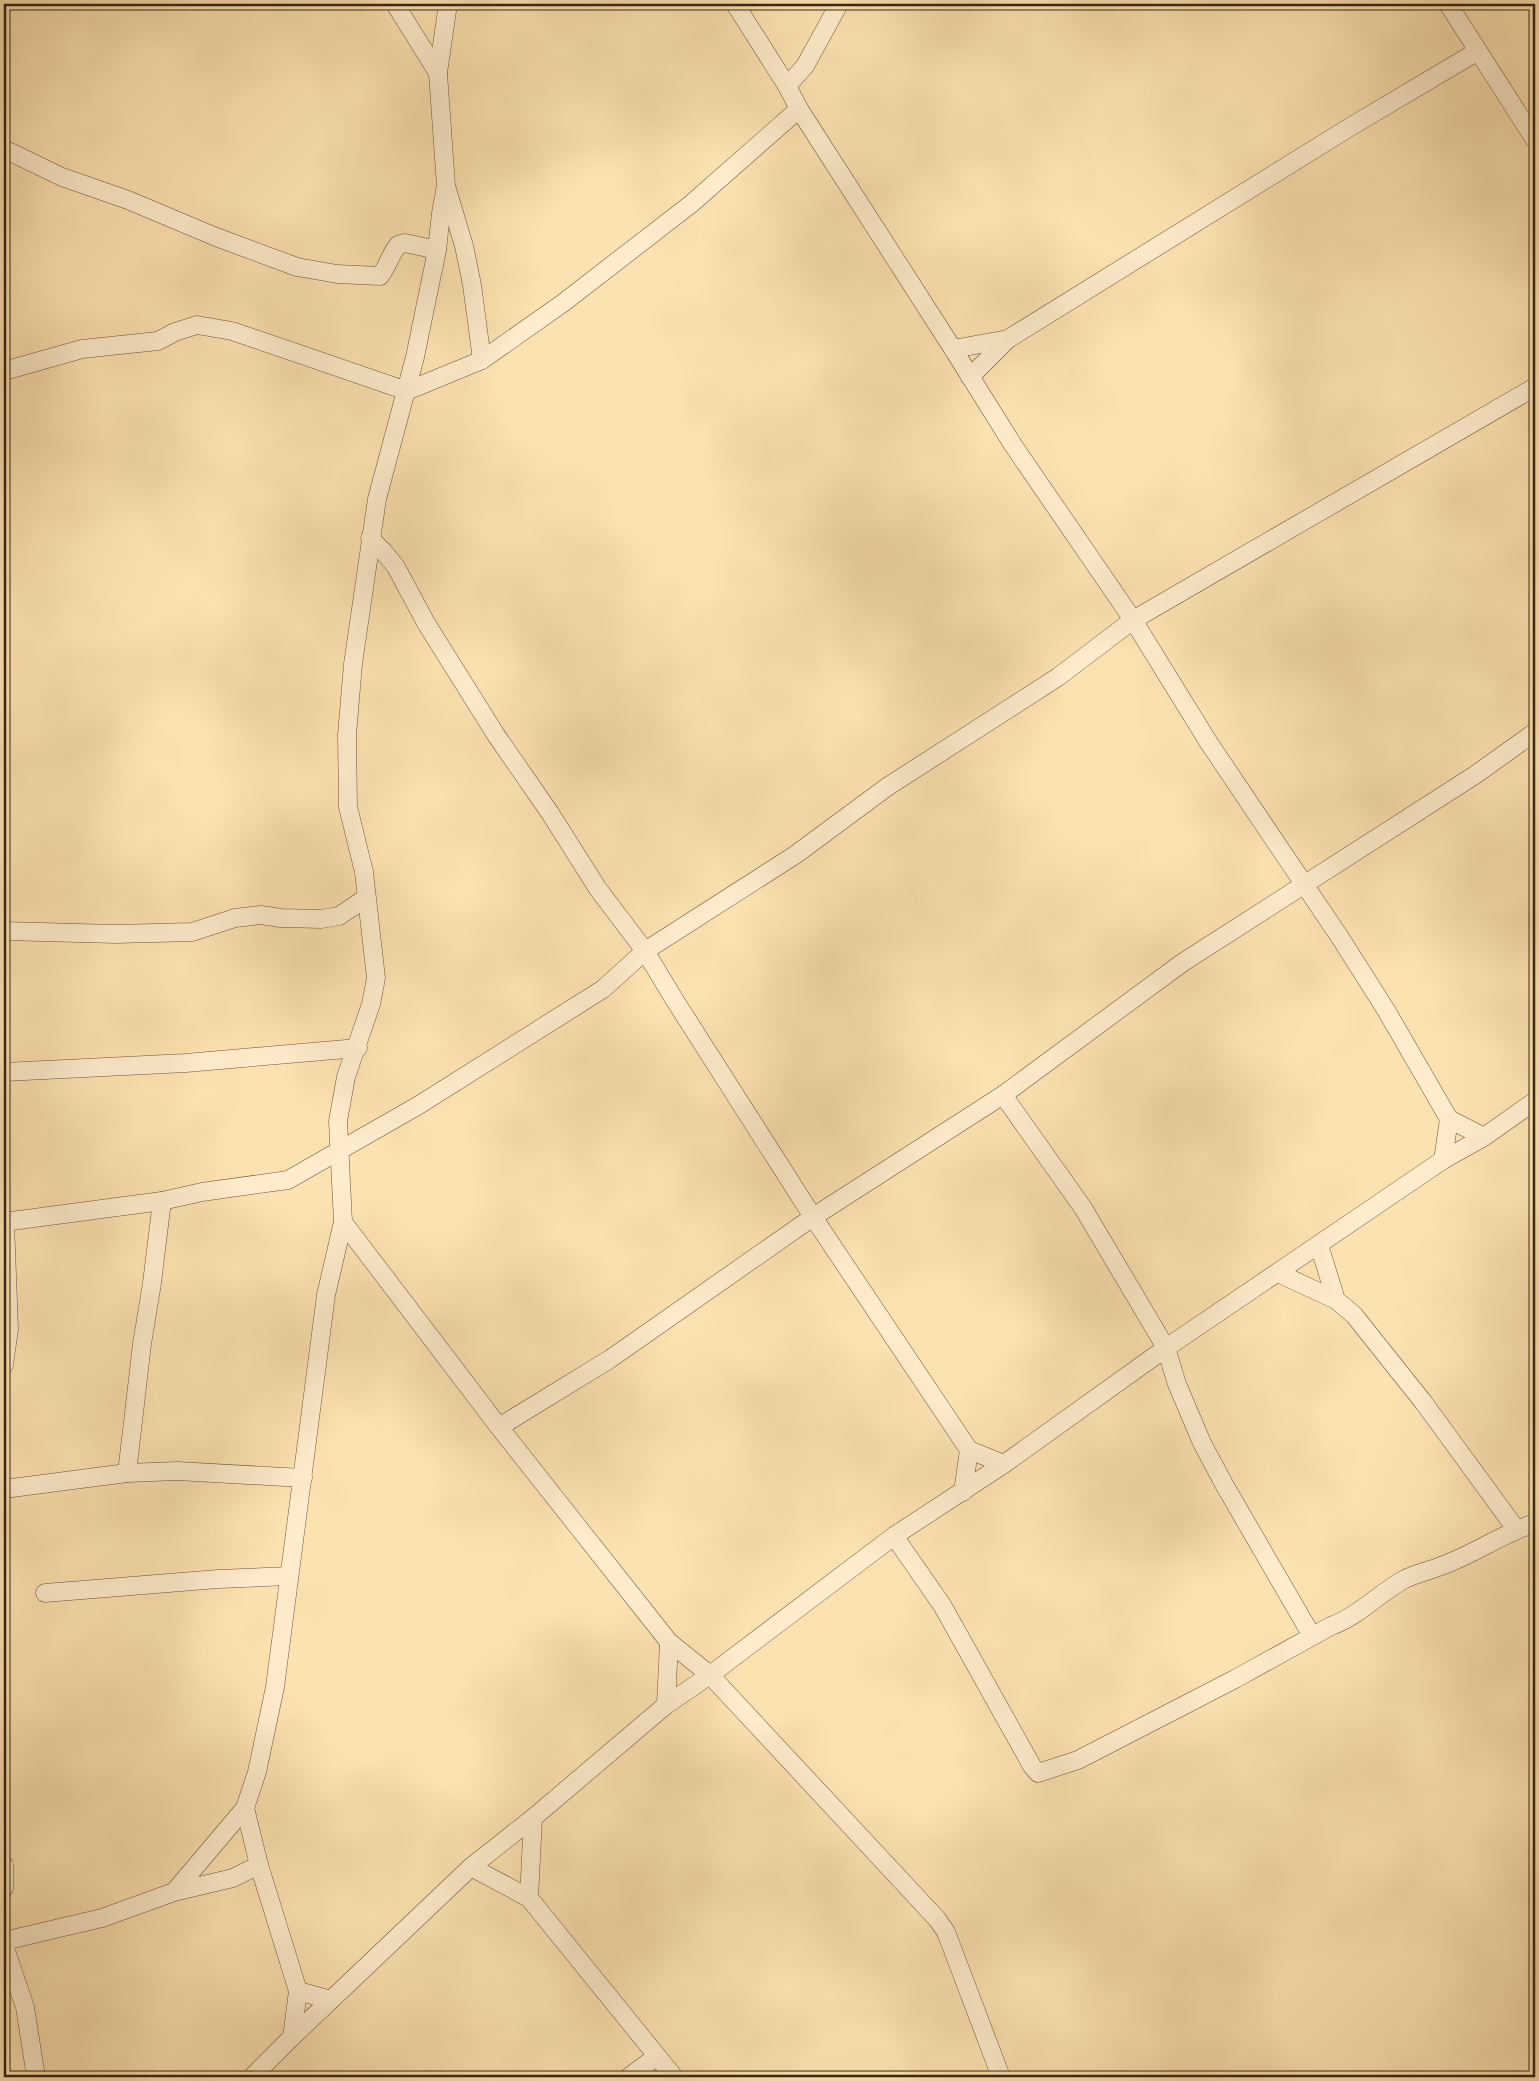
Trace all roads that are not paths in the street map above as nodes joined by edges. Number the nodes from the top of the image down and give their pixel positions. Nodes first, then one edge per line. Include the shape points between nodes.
1 (395, 4) edge
2 (448, 4) edge
3 (735, 4) edge
4 (839, 4) edge
5 (1448, 4) edge
6 (1478, 51) junction
7 (438, 73) junction
8 (787, 86) junction
9 (799, 109) junction
10 (1535, 140) edge
11 (4, 150) edge
12 (446, 186) junction
13 (437, 250) junction
14 (1008, 339) junction
15 (953, 349) junction
16 (482, 360) junction
17 (4, 371) edge
18 (970, 378) junction
19 (1535, 387) edge
20 (408, 391) junction
21 (370, 538) junction
22 (1133, 620) junction
23 (1535, 732) edge
24 (1305, 884) junction
25 (366, 898) junction
26 (4, 931) edge
27 (645, 952) junction
28 (358, 1048) junction
29 (4, 1072) edge
30 (1003, 1095) junction
31 (1535, 1101) edge
32 (1449, 1120) junction
33 (1484, 1137) junction
34 (338, 1152) junction
35 (1443, 1160) junction
36 (162, 1201) junction
37 (813, 1217) junction
38 (5, 1222) edge
39 (343, 1222) junction
40 (1319, 1245) junction
41 (1278, 1272) junction
42 (1336, 1300) junction
43 (1166, 1348) junction
44 (4, 1365) edge
45 (499, 1427) junction
46 (969, 1450) junction
47 (1004, 1464) junction
48 (127, 1473) junction
49 (303, 1478) junction
50 (4, 1489) edge
51 (963, 1492) junction
52 (1535, 1523) edge
53 (1516, 1529) junction
54 (894, 1536) junction
55 (289, 1576) junction
56 (46, 1593) dead end
57 (1312, 1636) junction
58 (669, 1642) junction
59 (710, 1674) junction
60 (666, 1705) junction
61 (245, 1808) junction
62 (532, 1818) junction
63 (4, 1865) edge
64 (259, 1865) junction
65 (471, 1867) junction
66 (4, 1888) edge
67 (174, 1892) junction
68 (528, 1898) junction
69 (4, 1941) edge
70 (4, 1945) edge
71 (298, 1991) junction
72 (331, 2000) junction
73 (292, 2037) junction
74 (656, 2057) junction
75 (36, 2077) edge
76 (252, 2077) edge
77 (629, 2077) edge
78 (674, 2077) edge
79 (1001, 2077) edge

1 - 7 street
2 - 7 street
3 - 8 street
4 - 8 street via 805,66
5 - 6 street
6 - 10 street
6 - 14 street
7 - 12 street
8 - 9 street
9 - 15 street
9 - 16 street via 691,204 563,303
11 - 13 street via 62,177 297,267 337,274 380,276 398,245 405,243
12 - 13 street
12 - 16 street via 468,265
13 - 20 street
14 - 15 street
14 - 18 street
15 - 18 street
16 - 20 street
17 - 20 street via 82,349 158,341 197,325 232,331
18 - 22 street via 1012,445
19 - 22 street
20 - 21 street via 377,499
21 - 25 street via 347,735 348,807 364,872
21 - 27 street via 396,567 426,623 496,735 598,888
22 - 24 street via 1209,743
22 - 27 street via 1058,678 887,787 795,855
23 - 24 street via 1475,775
24 - 30 street via 1182,963
24 - 32 street via 1386,1010
25 - 26 street via 339,916 313,919 260,915 235,918 192,932
25 - 28 street via 376,978
27 - 34 street via 603,989 467,1076
27 - 37 street
28 - 29 street via 186,1063
28 - 34 street via 346,1077 338,1121
30 - 37 street
30 - 43 street via 1083,1208
31 - 33 street
32 - 33 street
32 - 35 street
33 - 35 street
34 - 36 street via 288,1180
34 - 39 street
35 - 40 street
36 - 38 street
36 - 48 street
37 - 45 street via 610,1359
37 - 46 street
38 - 44 street via 9,1329
39 - 45 street
39 - 49 street via 326,1295
40 - 41 street
40 - 42 street
41 - 42 street
41 - 43 street
42 - 53 street via 1374,1339
43 - 47 street
43 - 57 street via 1202,1443
45 - 58 street
46 - 47 street
46 - 51 street
47 - 51 street
48 - 49 street via 177,1471
48 - 50 street
49 - 55 street
51 - 54 street
52 - 53 street
53 - 57 street via 1441,1567 1405,1579 1346,1621
54 - 57 street via 942,1605 1038,1773 1078,1760
54 - 59 street
55 - 56 street
55 - 61 street via 275,1687 257,1772
58 - 59 street
58 - 60 street
59 - 60 street
59 - 79 street via 937,1919 946,1932
60 - 62 street
61 - 64 street
61 - 67 street
62 - 65 street
62 - 68 street
63 - 66 street
64 - 67 street via 233,1878
64 - 71 street
65 - 68 street
65 - 72 street
67 - 69 street via 102,1918
68 - 74 street
70 - 75 street via 26,2007
71 - 72 street
71 - 73 street
72 - 73 street
73 - 76 street
74 - 77 street
74 - 78 street

